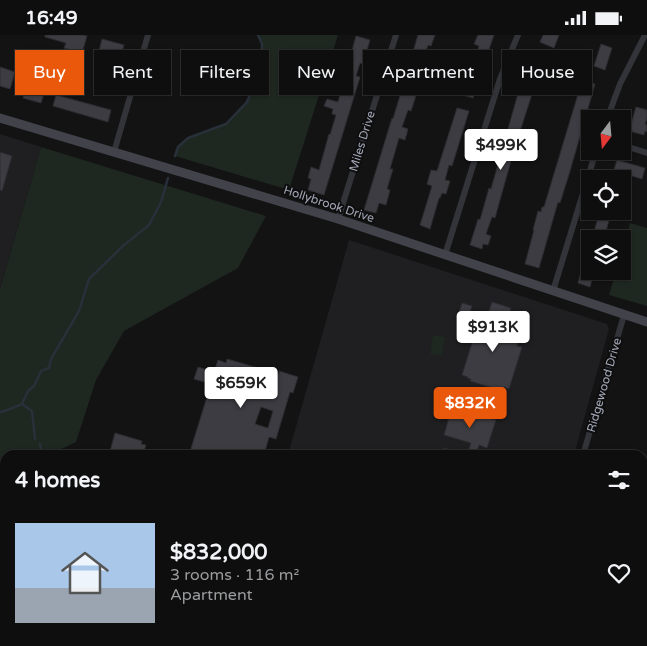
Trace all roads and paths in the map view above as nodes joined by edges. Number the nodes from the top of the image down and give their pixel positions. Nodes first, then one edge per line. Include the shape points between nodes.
1 (148, 35) edge
2 (396, 35) edge
3 (518, 35) edge
4 (645, 35) edge
5 (610, 110) edge
6 (0, 118) edge
7 (631, 148) edge
8 (114, 152) junction
9 (647, 153) edge
10 (593, 160) edge
11 (338, 219) junction
12 (445, 255) junction
13 (553, 291) junction
14 (624, 315) junction
15 (647, 322) edge
16 (584, 450) edge

1 - 8 street
2 - 11 street, Miles Drive
3 - 12 street via 500,79
4 - 5 street
6 - 8 main road, Hollybrook Drive
7 - 9 street
8 - 11 main road, Hollybrook Drive
10 - 13 street
11 - 12 main road, Hollybrook Drive
12 - 13 main road, Hollybrook Drive
13 - 14 main road, Hollybrook Drive
14 - 15 main road, Hollybrook Drive
14 - 16 street, Ridgewood Drive

